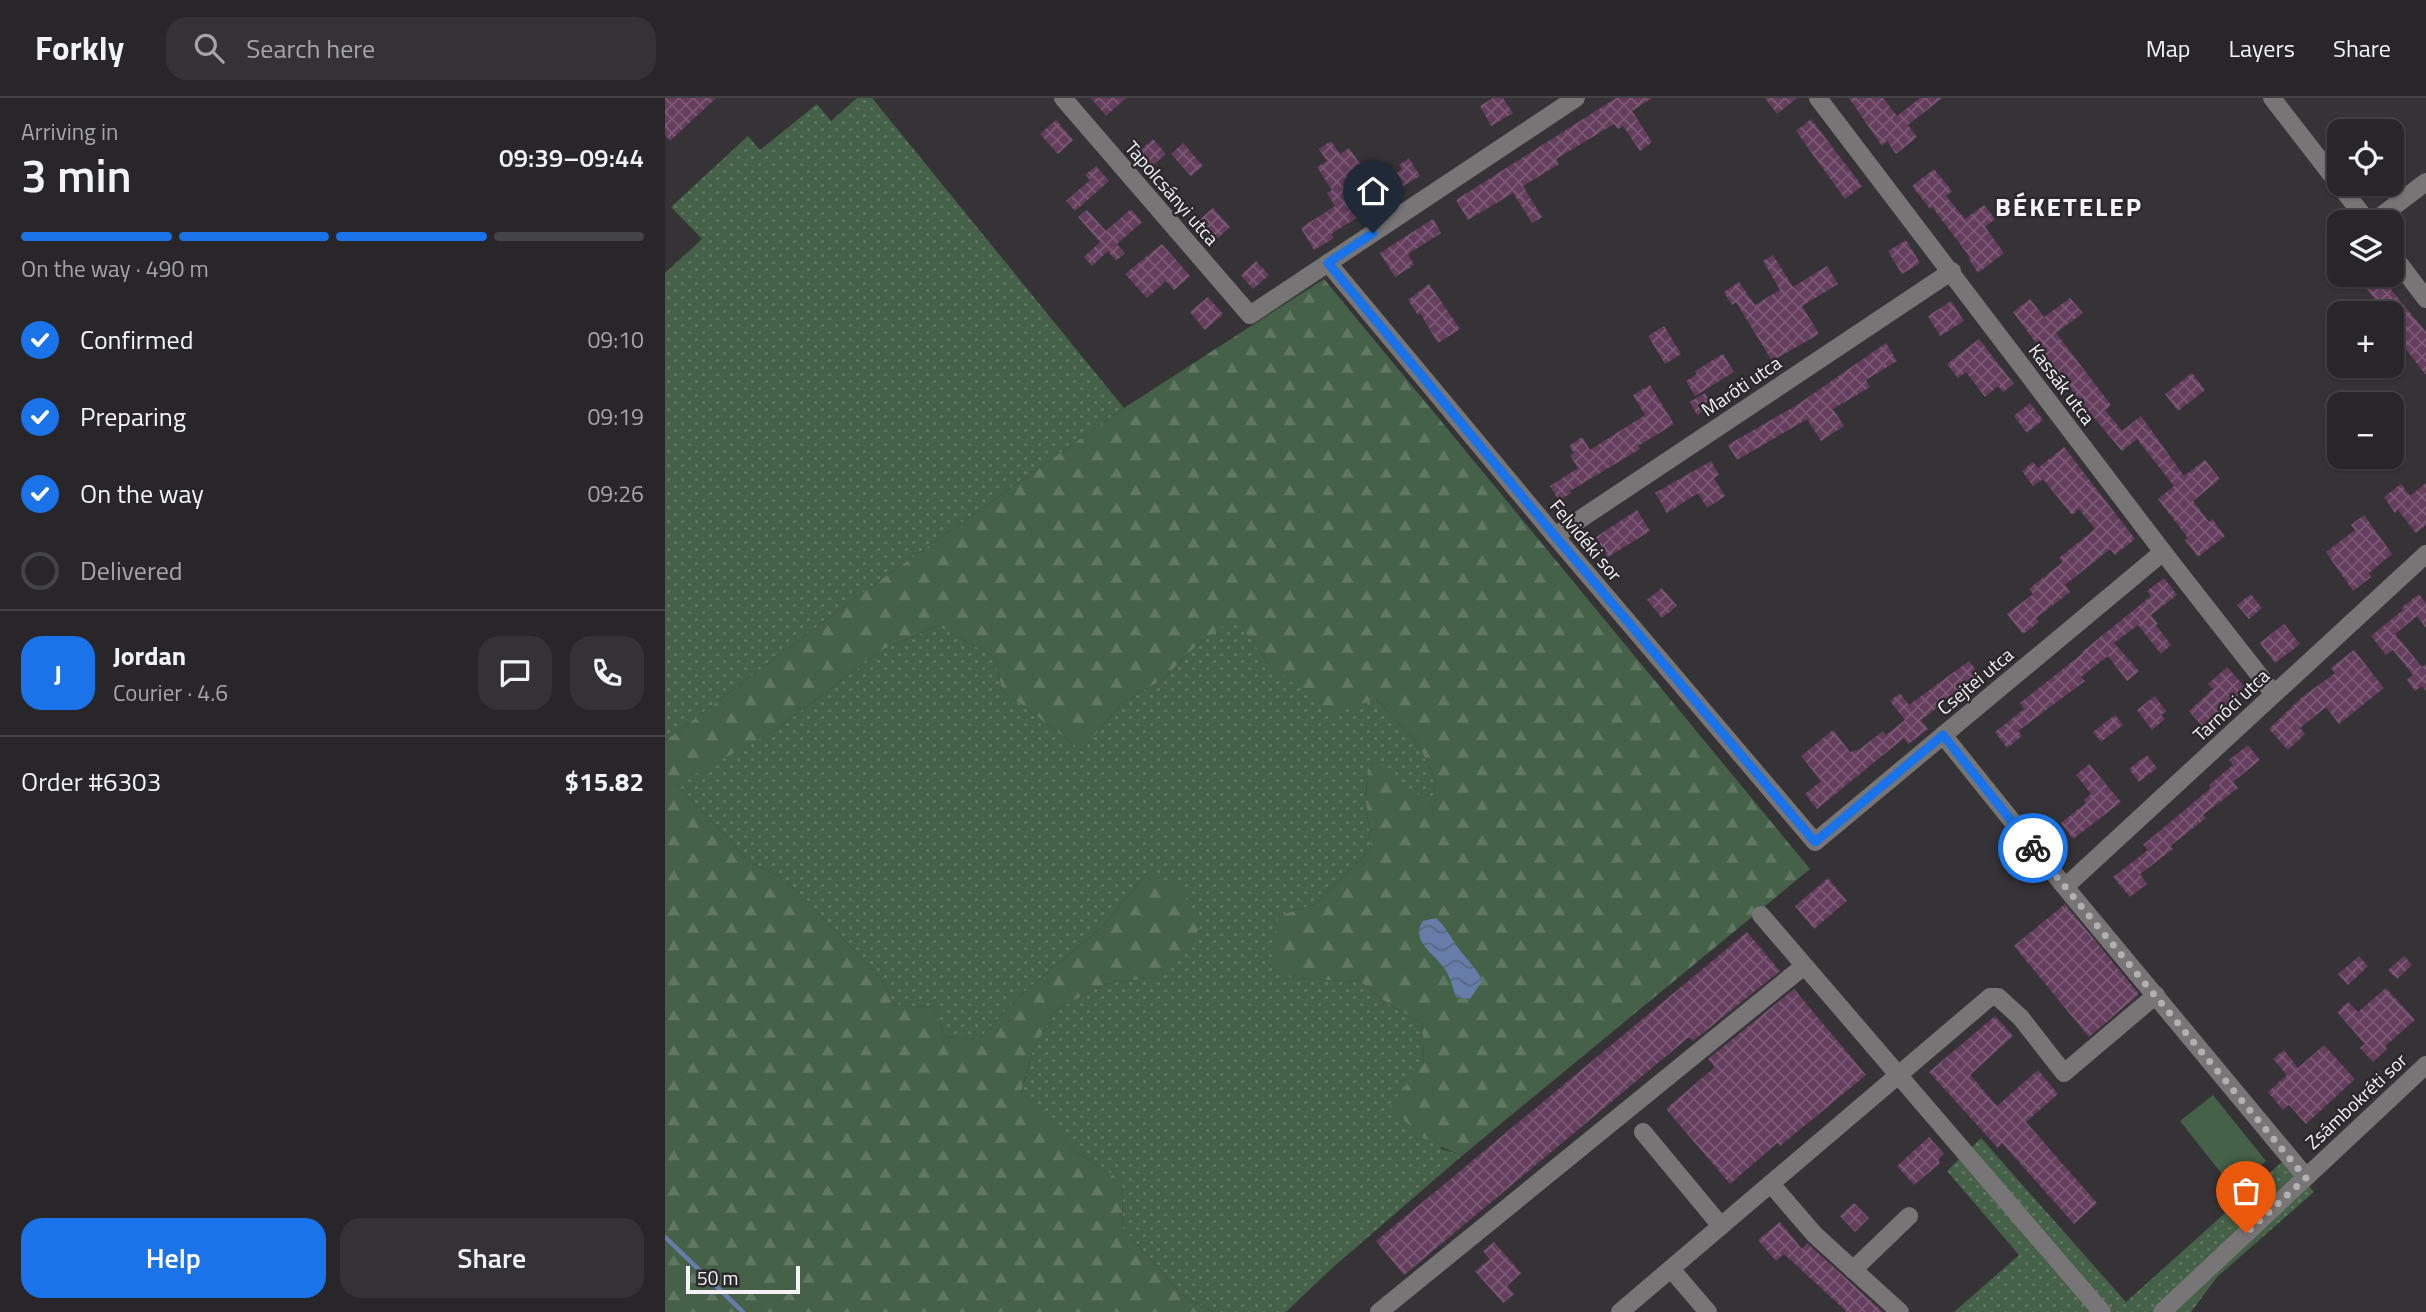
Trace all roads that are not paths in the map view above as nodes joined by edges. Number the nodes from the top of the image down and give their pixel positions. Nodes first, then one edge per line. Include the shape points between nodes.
1 (1064, 98) edge
2 (1576, 98) edge
3 (1818, 98) edge
4 (2272, 98) edge
5 (2426, 182) edge
6 (2361, 210) edge
7 (2387, 210) edge
8 (1328, 263) junction
9 (2404, 270) edge
10 (1952, 271) junction
11 (2426, 299) edge
12 (1555, 536) junction
13 (2163, 552) junction
14 (2426, 554) edge
15 (2274, 694) junction
16 (1943, 735) junction
17 (1815, 842) joint
18 (2065, 887) junction
19 (1761, 915) dead end
20 (1804, 966) junction
21 (2156, 995) junction
22 (2426, 1065) edge
23 (1899, 1075) junction
24 (1643, 1132) dead end
25 (2306, 1178) junction
26 (1771, 1184) junction
27 (1909, 1216) dead end
28 (1721, 1226) junction
29 (1671, 1269) junction
30 (1853, 1270) junction
31 (1380, 1312) edge
32 (1621, 1312) edge
33 (1708, 1312) edge
34 (1900, 1312) edge
35 (2102, 1312) edge
36 (2162, 1312) edge

1 - 8 street, Tapolcsányi utca via 1249,315
2 - 8 street
3 - 10 street, Kassák utca
4 - 6 street
5 - 7 street
8 - 12 street, Felvidéki sor
9 - 11 street
10 - 12 street, Maróti utca
10 - 13 street, Kassák utca
12 - 17 street, Felvidéki sor
13 - 15 street, Kassák utca
13 - 16 street, Csejtei utca
14 - 15 street, Tarnóci utca
15 - 18 street, Tarnóci utca
16 - 17 street, Csejtei utca
16 - 18 street
18 - 21 street
19 - 20 street
20 - 23 street
20 - 31 street
21 - 23 street via 2064,1073 2021,1018 1998,997 1990,997
21 - 25 street
22 - 25 street, Zsámbokréti sor
23 - 26 street
23 - 35 street
24 - 28 street
25 - 36 street, Zsámbokréti sor
26 - 28 street
26 - 30 street
27 - 30 street
28 - 29 street
29 - 32 street
29 - 33 street
30 - 34 street

